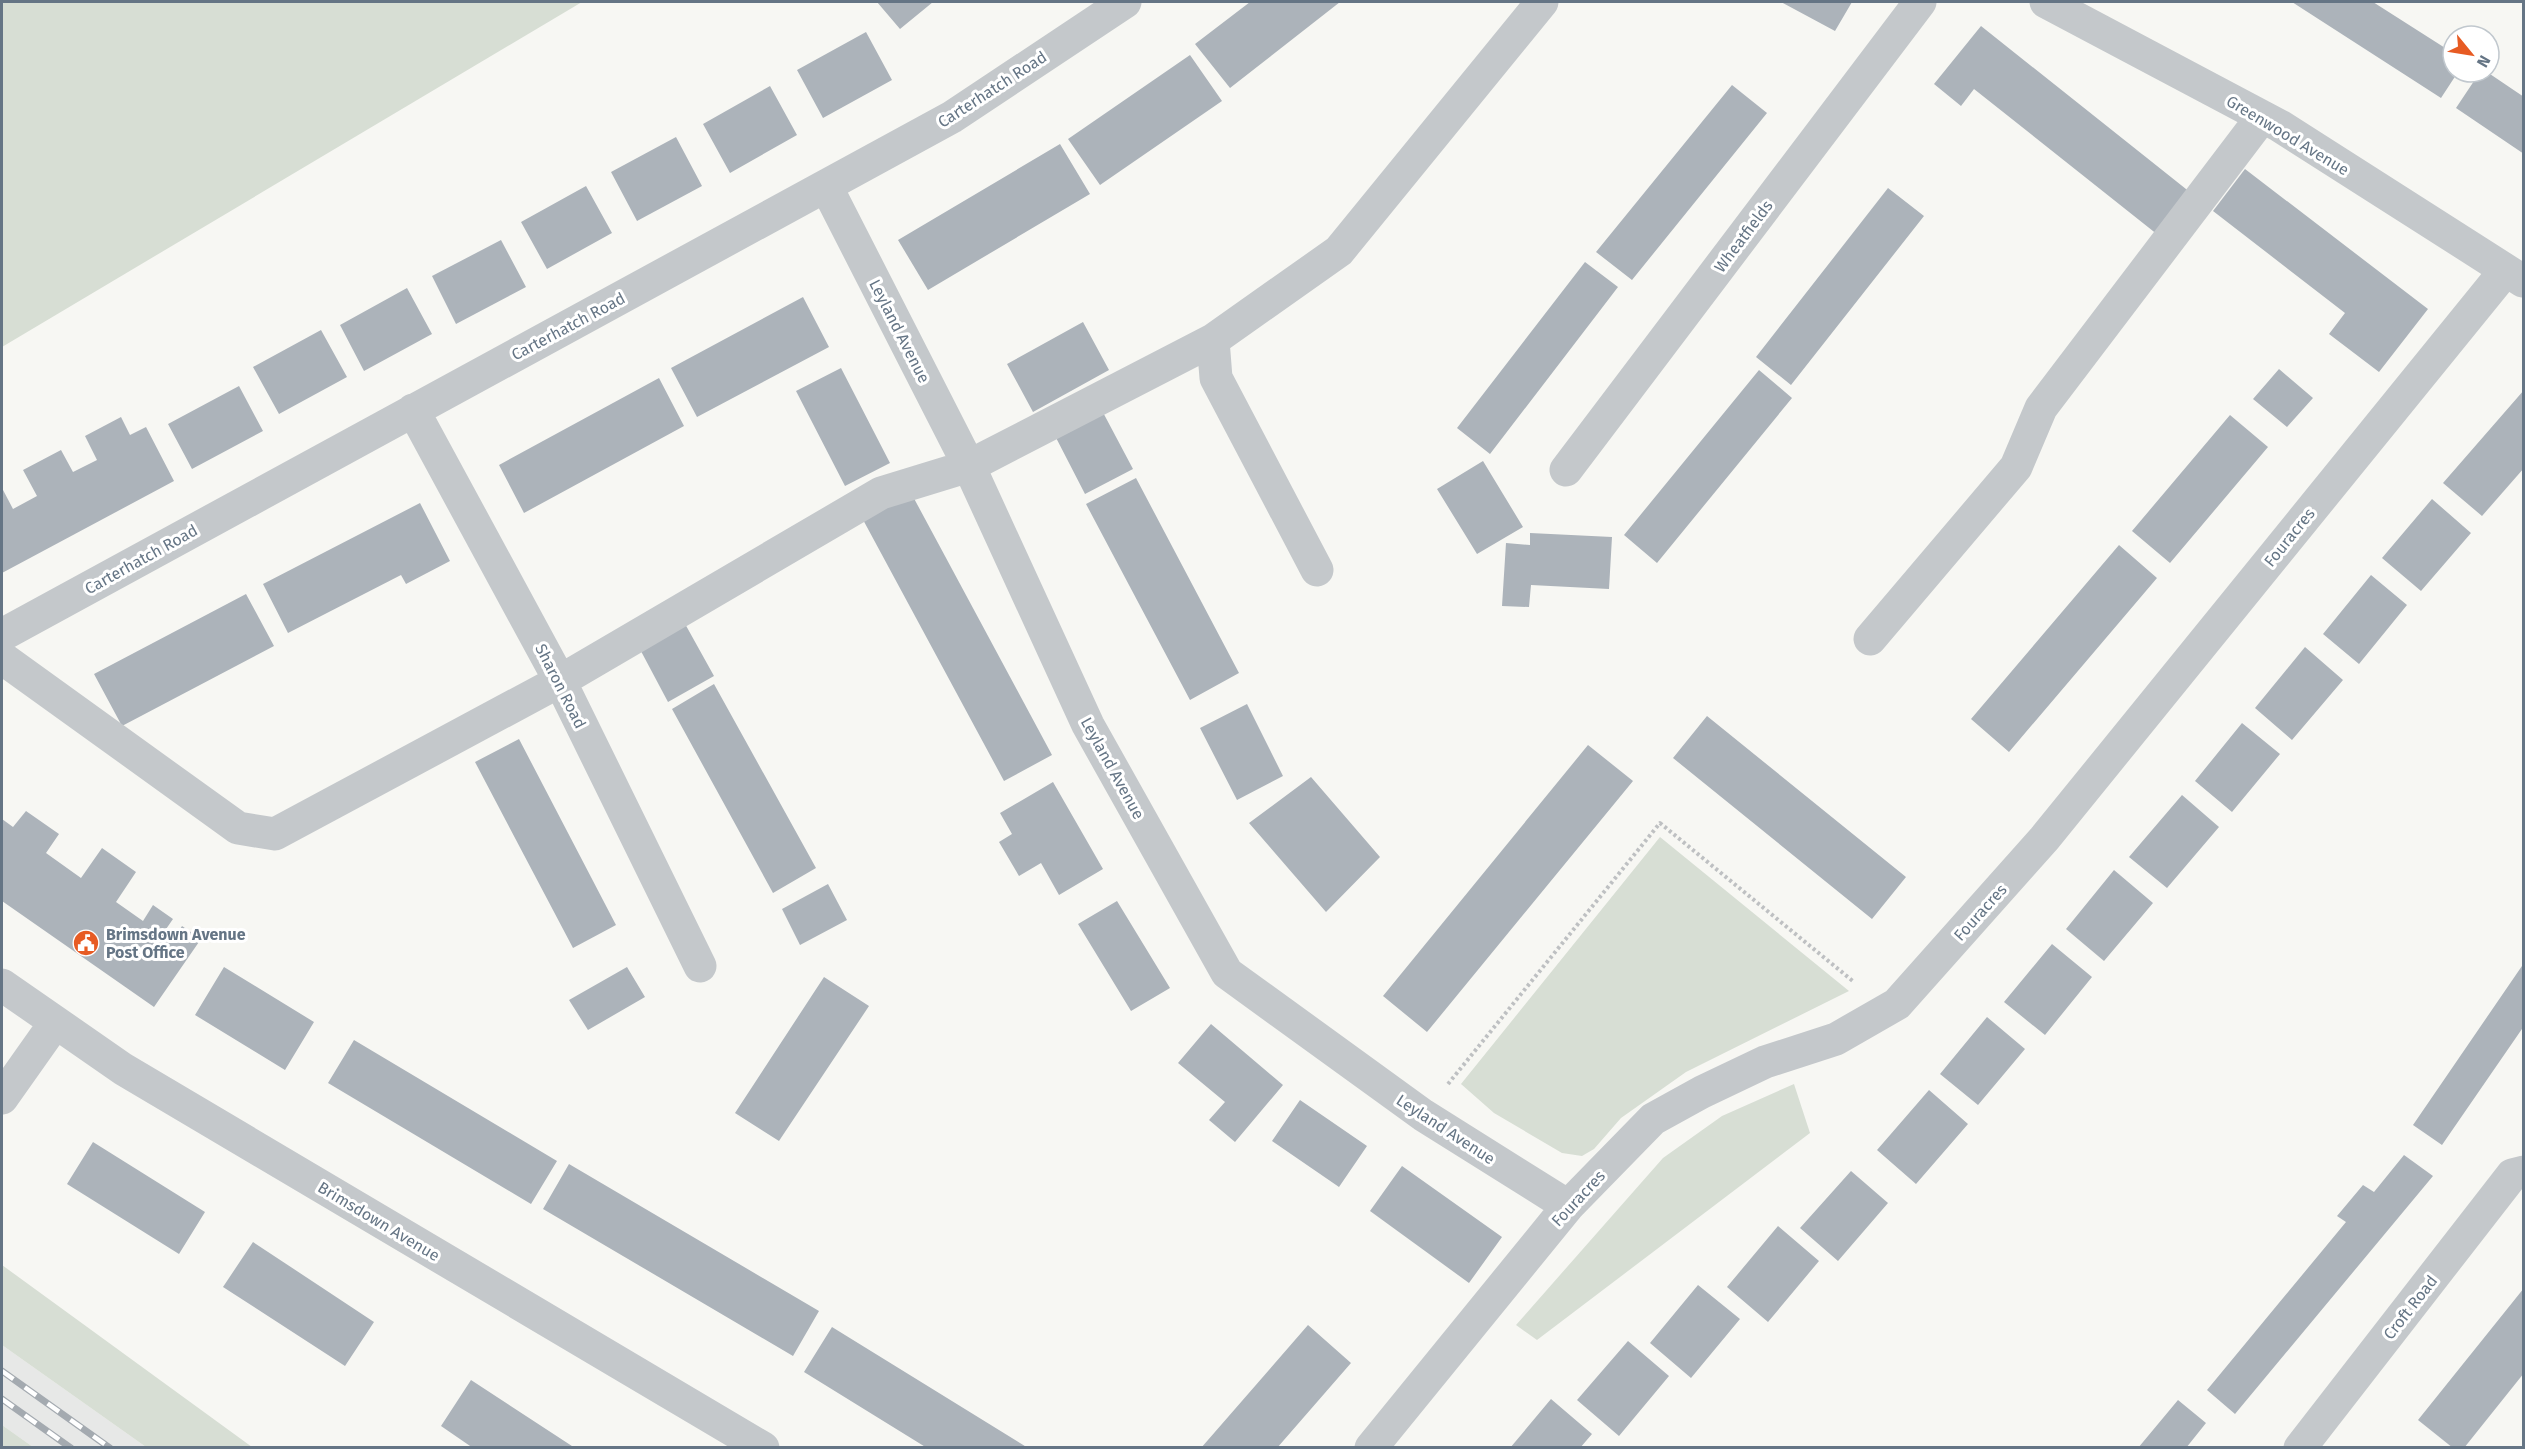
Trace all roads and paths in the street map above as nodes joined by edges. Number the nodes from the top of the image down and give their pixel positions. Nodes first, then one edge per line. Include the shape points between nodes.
1 (1125, 2) edge
2 (1542, 2) edge
3 (1920, 2) edge
4 (2046, 2) edge
5 (2262, 117) junction
6 (826, 186) junction
7 (2514, 276) edge
8 (1213, 340) junction
9 (413, 410) junction
10 (969, 466) junction
11 (1566, 470) dead end
12 (1317, 570) dead end
13 (2, 635) edge
14 (1870, 639) dead end
15 (2, 658) edge
16 (560, 681) junction
17 (700, 966) dead end
18 (2, 985) edge
19 (1887, 1010) junction
20 (56, 1023) junction
21 (2, 1098) edge
22 (1423, 1115) junction
23 (2523, 1172) edge
24 (1568, 1206) junction
25 (763, 1448) edge
26 (1371, 1448) edge
27 (2300, 1448) edge

1 - 6 street, Carterhatch Road via 952,117
2 - 8 street via 1340,251
3 - 11 street, Wheatfields
4 - 5 street, Greenwood Avenue
5 - 7 street, Greenwood Avenue
5 - 14 street via 2040,408 2016,468
6 - 9 street, Carterhatch Road
6 - 10 street, Leyland Avenue
7 - 19 street, Fouracres via 2044,839 1898,1004
8 - 10 street
8 - 12 street via 1216,378
9 - 13 street, Carterhatch Road
9 - 16 street, Sharon Road
10 - 16 street via 881,493
10 - 22 street, Leyland Avenue via 1088,725 1227,973
15 - 16 street via 238,828 275,834
16 - 17 street, Sharon Road
18 - 20 street, Brimsdown Avenue
19 - 22 path via 1660,824
19 - 24 street, Fouracres via 1836,1038 1765,1062 1653,1119
20 - 21 street
20 - 25 street, Brimsdown Avenue via 133,1076
22 - 24 street, Leyland Avenue
23 - 27 street, Croft Road via 2512,1175
24 - 26 street, Fouracres

